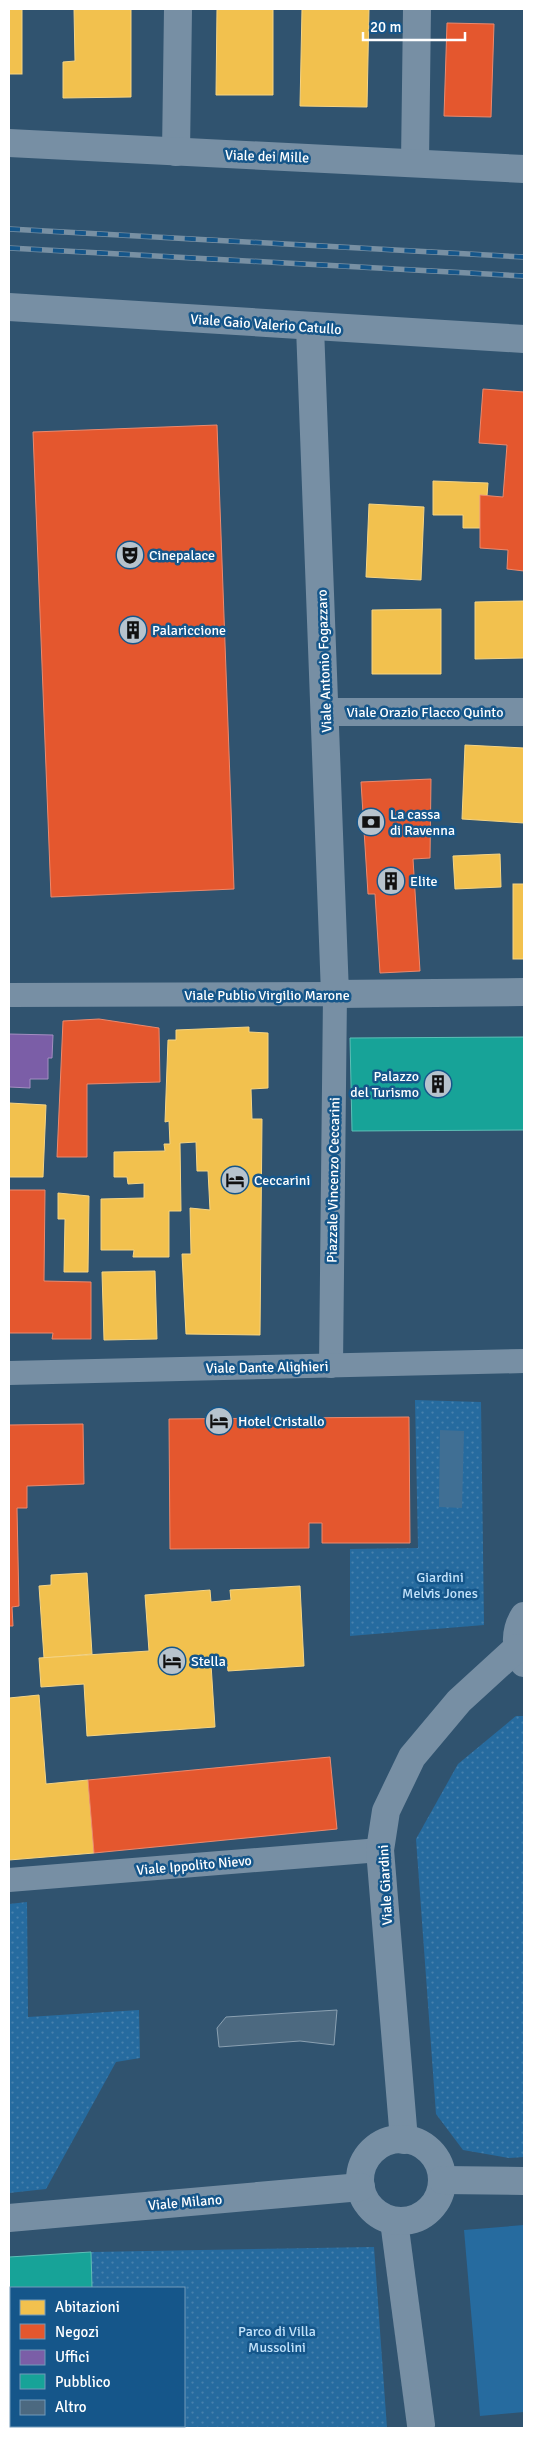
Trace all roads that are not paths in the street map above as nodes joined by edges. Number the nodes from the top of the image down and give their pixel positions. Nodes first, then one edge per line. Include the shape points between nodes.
1 (178, 9) edge
2 (417, 9) edge
3 (9, 143) edge
4 (176, 152) junction
5 (415, 162) junction
6 (524, 169) edge
7 (9, 307) edge
8 (310, 327) junction
9 (524, 339) edge
10 (326, 712) junction
11 (524, 712) edge
12 (524, 992) edge
13 (335, 994) junction
14 (9, 995) edge
15 (524, 1361) edge
16 (331, 1366) junction
17 (9, 1373) edge
18 (524, 1616) edge
19 (521, 1656) edge
20 (380, 1850) junction
21 (9, 1880) edge
22 (404, 2140) junction
23 (442, 2180) junction
24 (524, 2181) edge
25 (360, 2187) junction
26 (9, 2218) edge
27 (394, 2221) junction
28 (421, 2425) dead end

1 - 4 street
2 - 5 street
3 - 4 street, Viale dei Mille
4 - 5 street, Viale dei Mille
5 - 6 street, Viale dei Mille
7 - 8 street, Viale Gaio Valerio Catullo
8 - 9 street, Viale Gaio Valerio Catullo
8 - 10 street, Viale Antonio Fogazzaro
10 - 11 street, Viale Orazio Flacco Quinto
10 - 13 street, Viale Antonio Fogazzaro
12 - 13 street, Viale Publio Virgilio Marone
13 - 14 street, Viale Publio Virgilio Marone
13 - 16 street, Piazzale Vincenzo Ceccarini
15 - 16 street, Viale Dante Alighieri
16 - 17 street, Viale Dante Alighieri
18 - 19 street via 518,1628
19 - 20 street, Viale Giardini via 459,1701 412,1757 386,1810
20 - 21 street, Viale Ippolito Nievo
20 - 22 street, Viale Giardini
22 - 23 street via 431,2152 437,2160
22 - 25 street via 391,2141 369,2154 363,2166
23 - 24 street
23 - 27 street via 435,2203 426,2212 416,2219
25 - 26 street, Viale Milano
25 - 27 street via 372,2210
27 - 28 street

